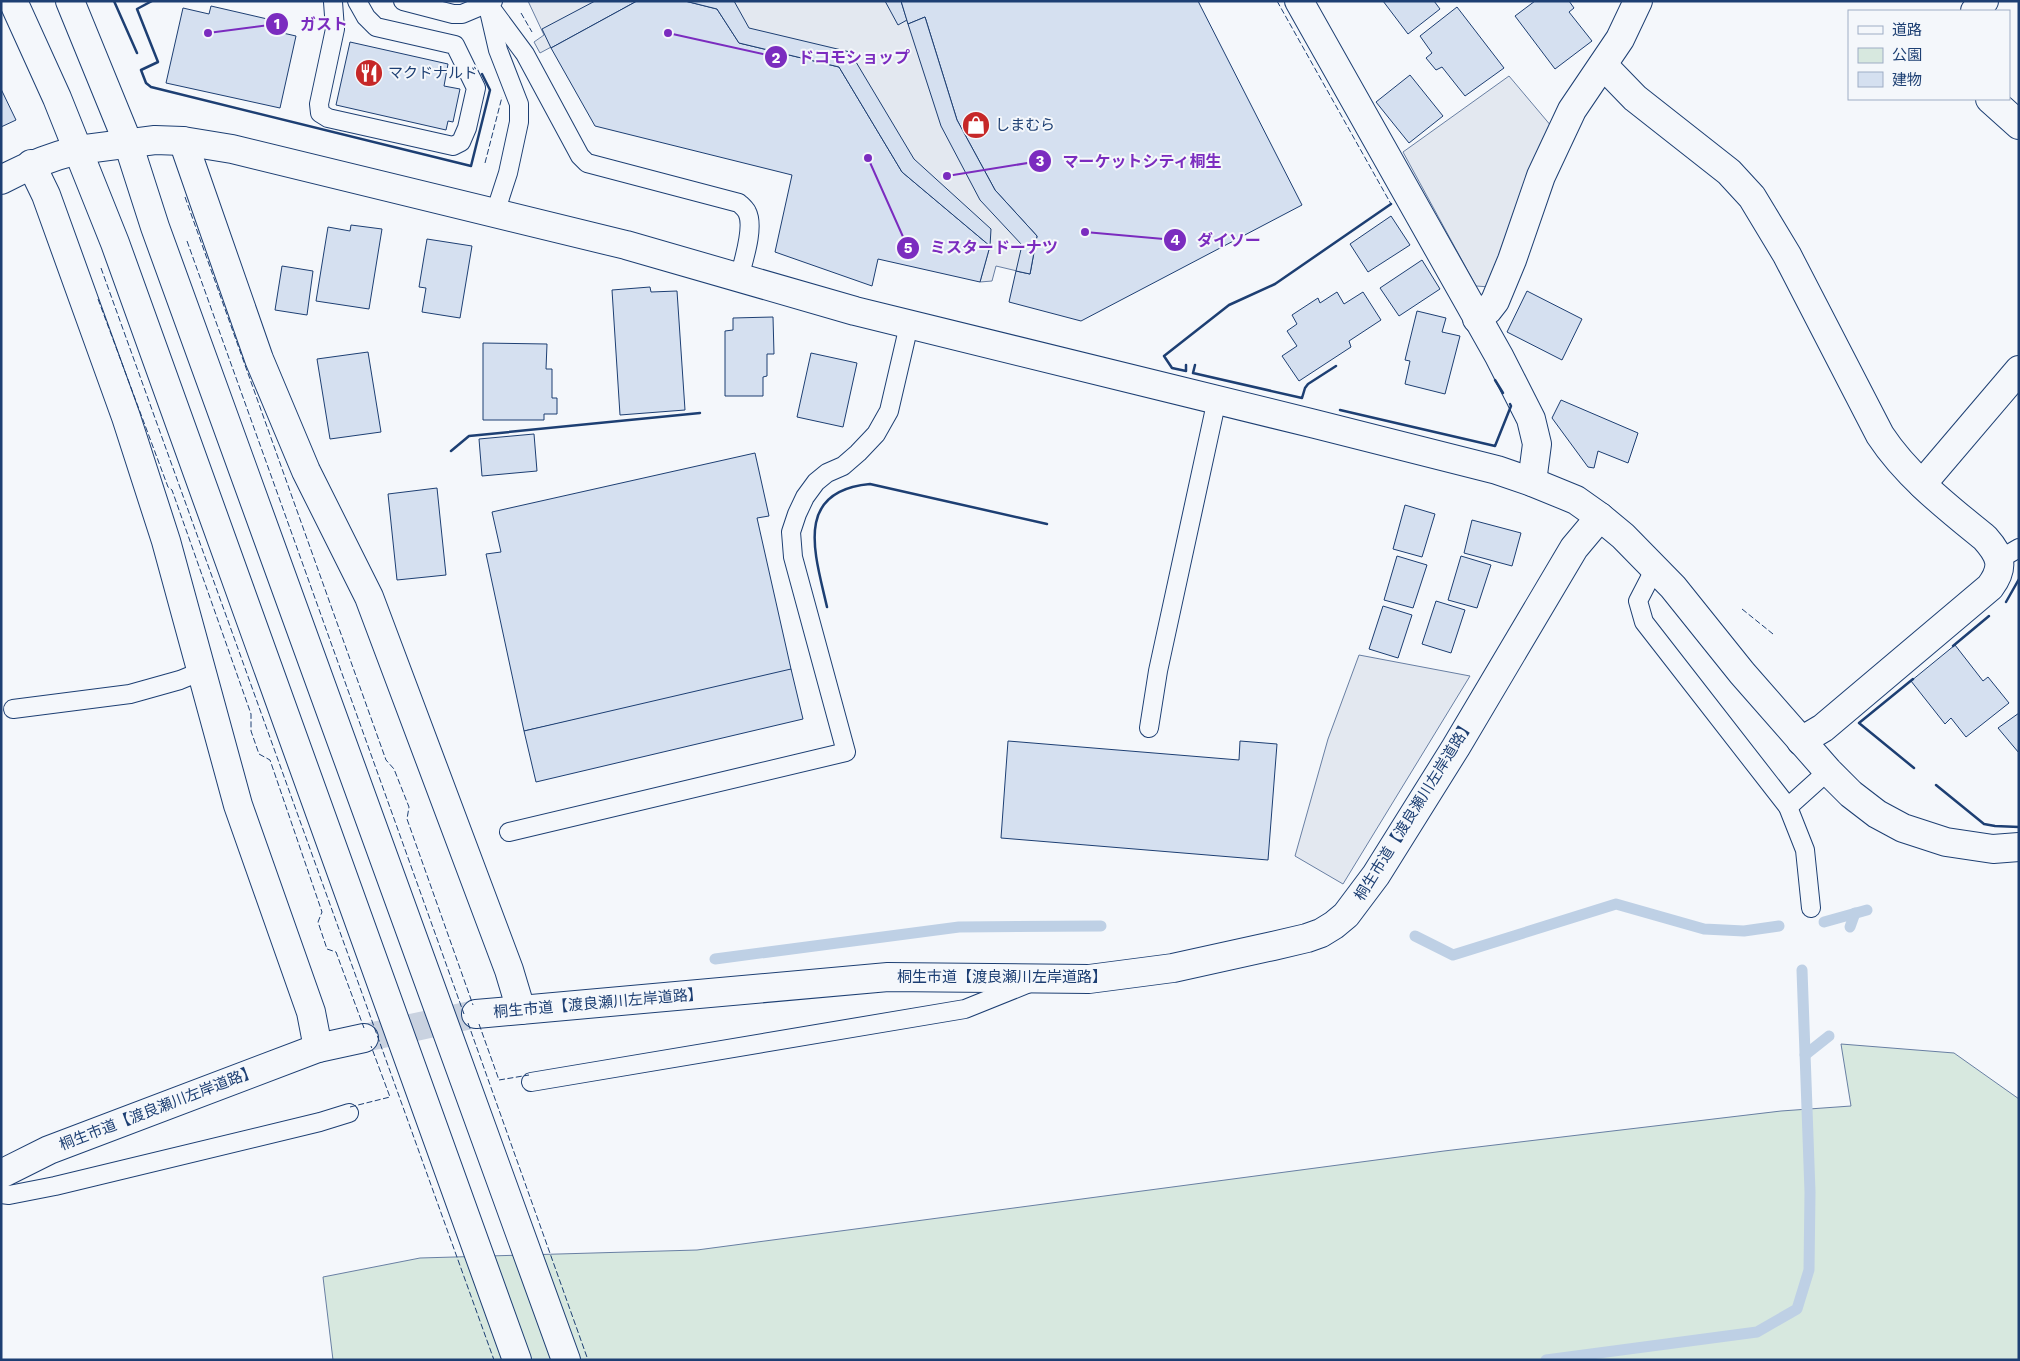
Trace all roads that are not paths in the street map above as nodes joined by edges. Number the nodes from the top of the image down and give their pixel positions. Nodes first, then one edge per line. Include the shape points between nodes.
1 (12, 1) edge
2 (70, 1) edge
3 (357, 1) edge
4 (403, 1) edge
5 (1300, 1) edge
6 (1638, 1) edge
7 (332, 2) edge
8 (489, 2) edge
9 (1603, 65) junction
10 (1991, 100) edge
11 (2019, 125) edge
12 (183, 141) junction
13 (128, 143) junction
14 (78, 150) junction
15 (31, 164) junction
16 (1, 180) edge
17 (496, 213) junction
18 (739, 278) junction
19 (1478, 319) junction
20 (909, 325) junction
21 (2019, 370) edge
22 (1217, 399) junction
23 (1532, 482) junction
24 (1922, 484) junction
25 (1600, 517) junction
26 (2009, 553) edge
27 (1655, 568) junction
28 (202, 671) junction
29 (13, 709) dead end
30 (1149, 728) dead end
31 (1802, 741) junction
32 (1828, 771) junction
33 (1788, 807) junction
34 (509, 832) dead end
35 (2019, 847) edge
36 (1811, 908) dead end
37 (1039, 979) junction
38 (521, 1010) junction
39 (476, 1014) tunnel mouth
40 (364, 1038) tunnel mouth
41 (318, 1048) junction
42 (532, 1082) dead end
43 (349, 1113) dead end
44 (1, 1174) edge
45 (1, 1194) edge
46 (517, 1360) edge
47 (566, 1360) edge

1 - 14 street
2 - 13 street
3 - 7 lane via 376,27 455,45 476,88 461,142 453,146 328,118 320,113 319,104 335,29
4 - 8 lane via 453,14 471,12
5 - 19 street
6 - 9 street
8 - 17 lane via 498,50 519,104 519,122 510,165
8 - 18 lane via 525,54 587,164 739,203 747,211 749,236
9 - 19 street via 1572,110 1541,176 1496,301
9 - 24 street via 1635,98 1729,172 1752,197 1787,255 1880,435
10 - 11 street
12 - 13 street
12 - 17 street via 232,149
12 - 38 street via 259,360 306,471 369,598 509,970
13 - 14 street
13 - 47 street
14 - 15 street
14 - 46 street
15 - 16 street
15 - 28 street via 46,195 126,417 166,541
17 - 18 street via 626,245
18 - 20 street
19 - 23 street via 1531,419 1537,444
20 - 22 street
20 - 34 lane via 888,411 876,434 842,466 816,482 797,514 791,532 793,557 846,752
21 - 24 street
22 - 23 street via 1497,470
22 - 30 lane via 1158,671
23 - 25 street via 1576,500
24 - 26 street via 1994,548
25 - 27 street
25 - 37 street, 桐生市道【渡良瀬川左岸道路】 via 1574,548 1376,874 1346,915 1334,925 1307,938 1173,968 1089,979
26 - 31 street via 1990,587 1823,728
27 - 31 street
27 - 33 lane via 1638,601 1644,622
28 - 29 lane via 130,694
28 - 41 street via 238,805 312,1012
31 - 32 street
32 - 33 lane
32 - 35 street via 1877,814 1904,828 1970,847
33 - 36 lane via 1805,850
37 - 38 street, 桐生市道【渡良瀬川左岸道路】 via 888,977
37 - 42 lane via 965,1009
38 - 39 street, 桐生市道【渡良瀬川左岸道路】
40 - 41 street, 桐生市道【渡良瀬川左岸道路】
41 - 44 street, 桐生市道【渡良瀬川左岸道路】 via 49,1150
43 - 45 lane via 55,1186

